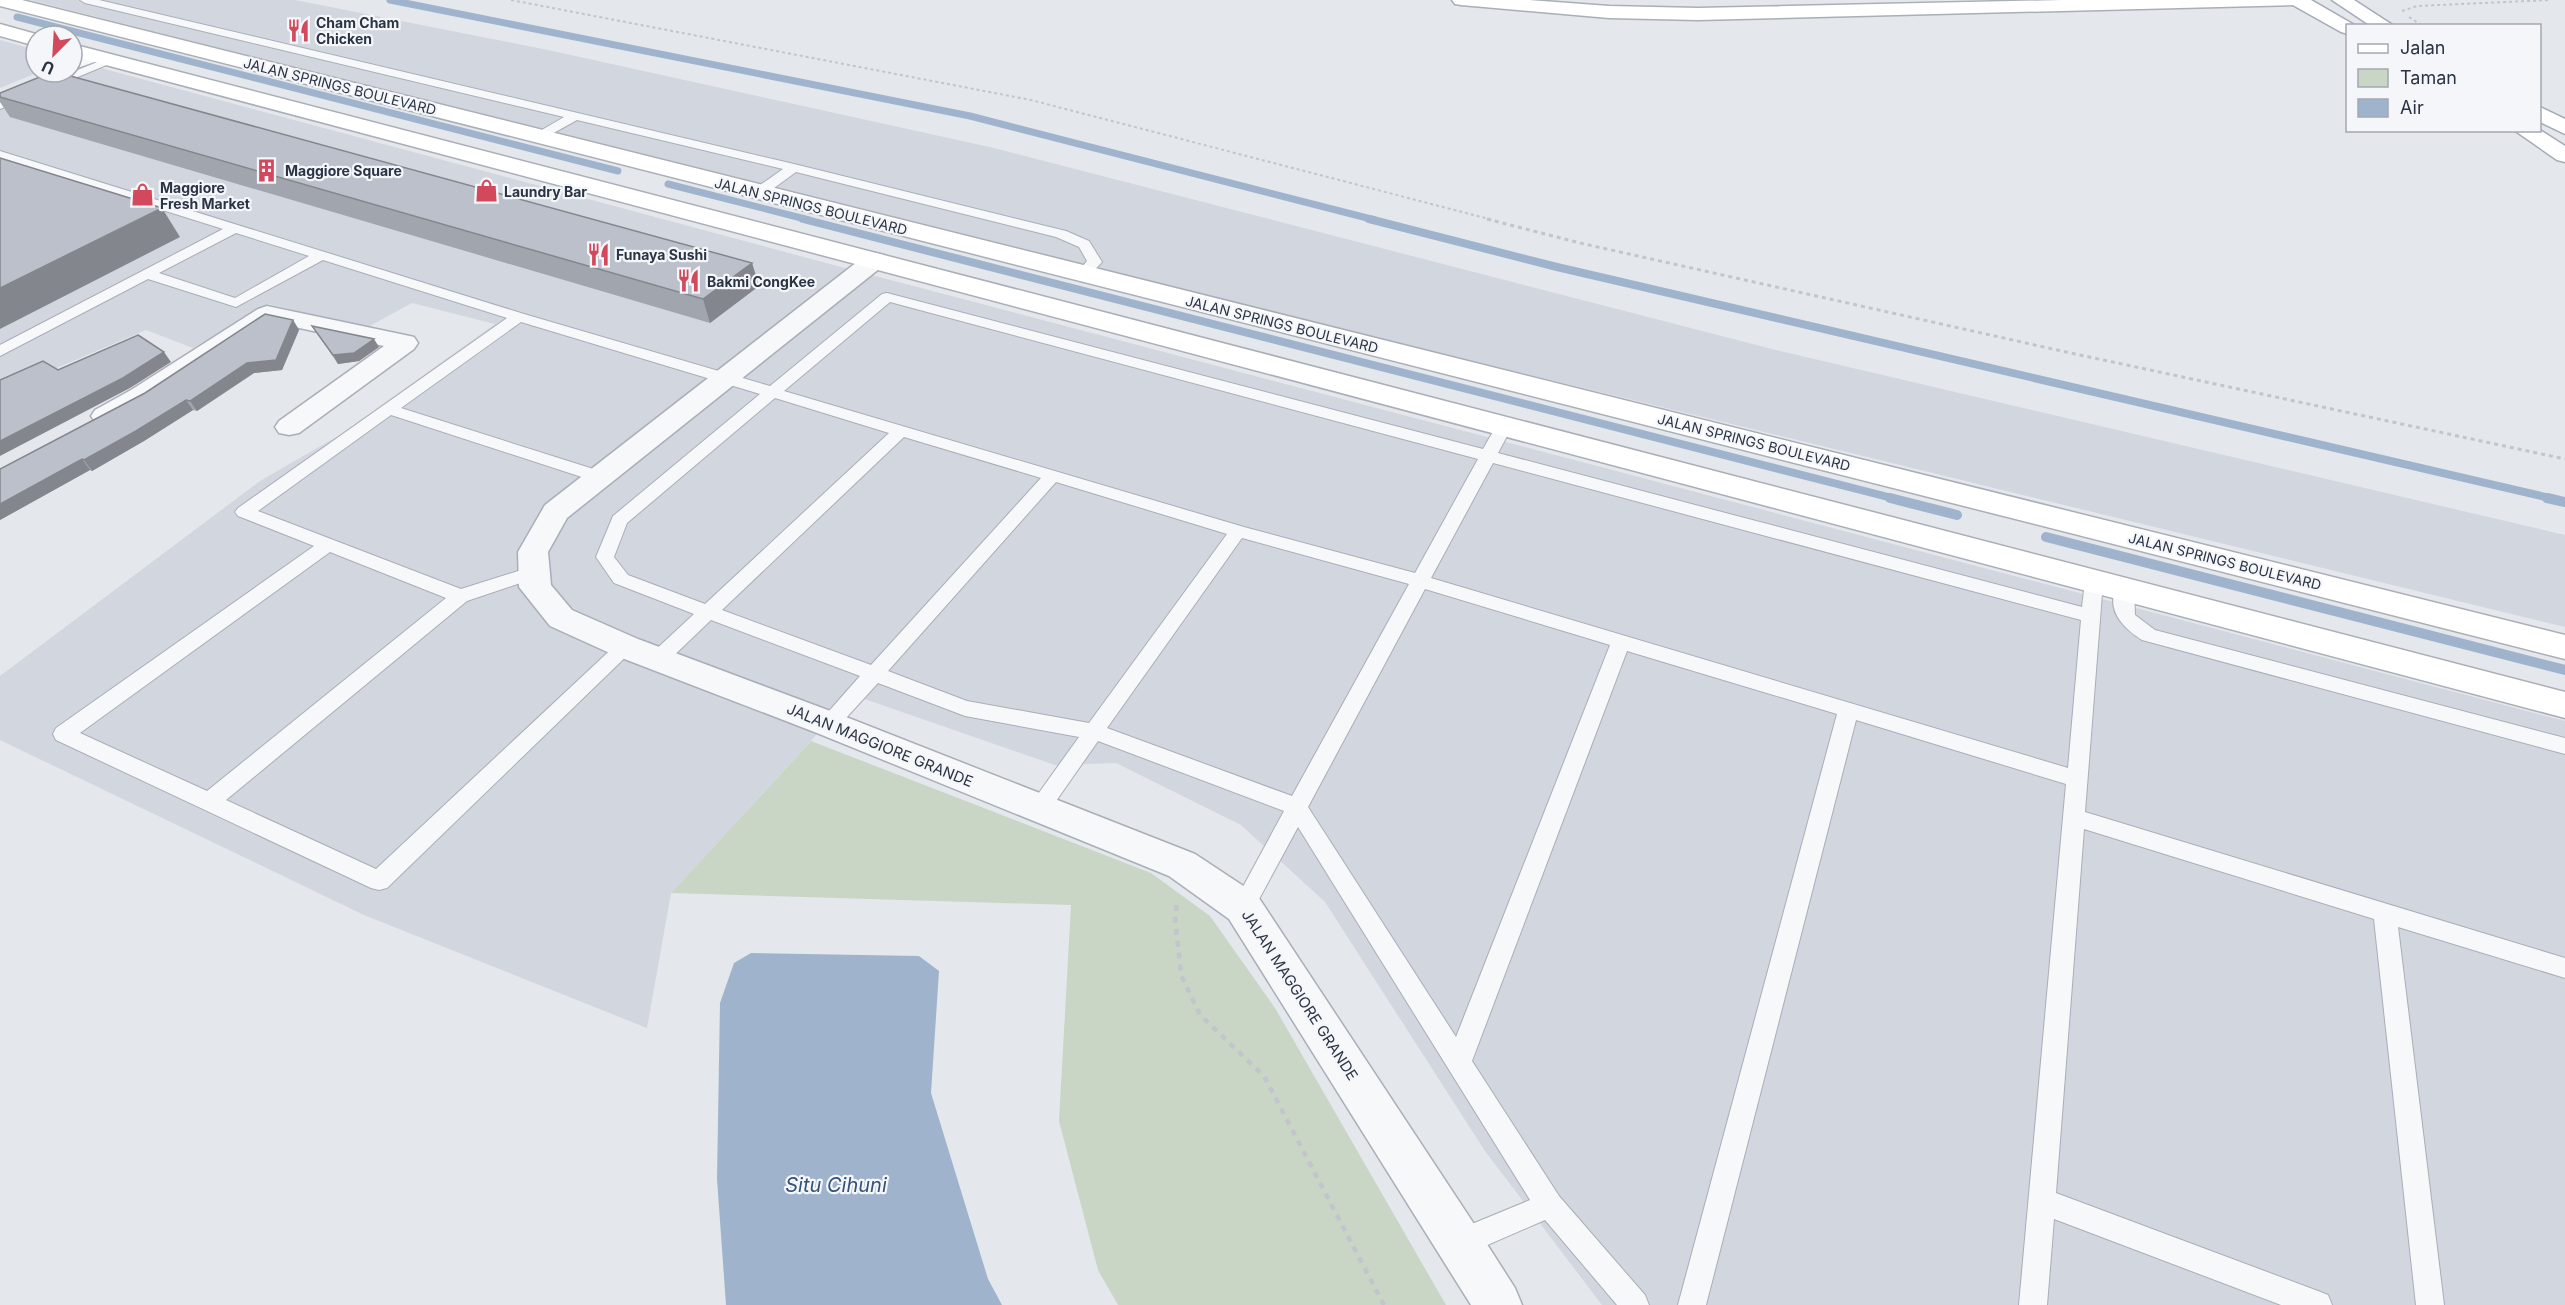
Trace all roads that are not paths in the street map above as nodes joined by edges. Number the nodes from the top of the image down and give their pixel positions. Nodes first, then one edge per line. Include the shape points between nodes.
1 (1461, 0) edge
2 (1660, 0) edge
3 (1733, 0) edge
4 (2298, 0) edge
5 (2341, 0) edge
6 (7, 6) edge
7 (1799, 6) edge
8 (124, 9) junction
9 (88, 11) edge
10 (2382, 24) edge
11 (2346, 27) edge
12 (0, 30) edge
13 (24, 37) edge
14 (87, 57) edge
15 (24, 84) edge
16 (0, 94) edge
17 (0, 105) edge
18 (2541, 114) edge
19 (575, 116) junction
20 (2565, 128) edge
21 (2527, 132) edge
22 (539, 137) junction
23 (0, 155) edge
24 (2565, 155) edge
25 (657, 167) junction
26 (794, 168) junction
27 (620, 193) junction
28 (758, 193) junction
29 (235, 228) junction
30 (322, 255) junction
31 (875, 260) junction
32 (1089, 268) junction
33 (147, 274) junction
34 (519, 317) junction
35 (0, 351) edge
36 (726, 378) junction
37 (771, 393) junction
38 (391, 410) junction
39 (1505, 425) junction
40 (290, 427) dead end
41 (83, 428) edge
42 (901, 431) junction
43 (1488, 456) junction
44 (1052, 476) junction
45 (600, 477) junction
46 (2006, 505) junction
47 (1238, 531) junction
48 (329, 544) junction
49 (1999, 555) junction
50 (534, 572) junction
51 (2094, 580) junction
52 (1420, 581) junction
53 (2125, 589) junction
54 (460, 596) junction
55 (707, 611) junction
56 (2091, 616) junction
57 (1621, 642) junction
58 (2565, 646) edge
59 (626, 647) junction
60 (658, 659) junction
61 (874, 674) junction
62 (2565, 705) edge
63 (1848, 710) junction
64 (829, 724) junction
65 (1095, 732) junction
66 (2565, 746) edge
67 (2077, 779) junction
68 (209, 802) junction
69 (1297, 807) junction
70 (1039, 808) junction
71 (2074, 817) junction
72 (1243, 908) junction
73 (2385, 912) junction
74 (2565, 968) edge
75 (1459, 1062) junction
76 (2042, 1201) junction
77 (1549, 1205) junction
78 (1460, 1243) junction
79 (1498, 1305) edge
80 (1635, 1305) edge
81 (1692, 1305) edge
82 (2033, 1305) edge
83 (2318, 1305) edge
84 (2430, 1305) edge

1 - 7 main road via 1609,12 1698,14
2 - 3 main road
4 - 7 main road
4 - 11 main road
5 - 10 main road
6 - 9 main road, JALAN SPRINGS BOULEVARD
8 - 9 lane
8 - 9 lane
8 - 19 lane
9 - 22 main road, JALAN SPRINGS BOULEVARD
12 - 13 main road
14 - 17 lane
14 - 27 main road
15 - 16 street
18 - 20 main road
19 - 22 lane
19 - 26 lane
21 - 24 main road
22 - 25 main road, JALAN SPRINGS BOULEVARD
23 - 29 lane
25 - 27 main road
25 - 28 main road, JALAN SPRINGS BOULEVARD
26 - 28 lane
26 - 32 lane via 1061,234 1084,244
27 - 31 main road
28 - 32 main road, JALAN SPRINGS BOULEVARD
29 - 30 lane
29 - 33 lane
30 - 33 lane via 236,303
30 - 34 lane
31 - 36 street, JALAN MAGGIORE GRANDE
31 - 39 main road
32 - 46 main road, JALAN SPRINGS BOULEVARD
33 - 35 lane
34 - 36 lane
34 - 38 lane
36 - 37 lane
36 - 45 street, JALAN MAGGIORE GRANDE
37 - 42 lane
37 - 43 lane via 887,297
37 - 55 lane via 620,520 605,557 621,579
38 - 45 lane
38 - 48 lane via 244,512
39 - 43 lane
39 - 49 main road
40 - 41 street via 405,343 267,314 141,396
42 - 44 lane
42 - 55 lane
43 - 52 lane
43 - 56 lane
44 - 47 lane
44 - 61 lane
45 - 50 street, JALAN MAGGIORE GRANDE via 556,512 533,552
46 - 49 main road
46 - 58 main road, JALAN SPRINGS BOULEVARD
47 - 52 lane
47 - 65 lane
48 - 54 lane
48 - 68 lane via 63,734
49 - 51 main road
50 - 54 lane
50 - 59 street, JALAN MAGGIORE GRANDE via 534,587 561,618
51 - 53 main road
51 - 56 lane
52 - 57 lane
52 - 69 lane
53 - 62 main road
53 - 66 lane via 2124,615 2149,635
54 - 68 lane
55 - 60 lane
55 - 61 lane
56 - 67 lane
57 - 63 lane
57 - 75 lane
59 - 60 street, JALAN MAGGIORE GRANDE
59 - 68 lane via 379,881
60 - 64 street, JALAN MAGGIORE GRANDE
61 - 64 lane
61 - 65 lane via 965,708
63 - 67 lane
63 - 81 lane
64 - 70 street, JALAN MAGGIORE GRANDE
65 - 69 lane
65 - 70 lane
67 - 71 lane
69 - 72 lane
69 - 75 lane
70 - 72 street, JALAN MAGGIORE GRANDE via 1182,865
71 - 73 lane
71 - 76 lane
72 - 78 street, JALAN MAGGIORE GRANDE
73 - 74 lane
73 - 84 lane
75 - 77 lane
76 - 82 lane
76 - 83 lane
77 - 78 lane
77 - 80 lane
78 - 79 street, JALAN MAGGIORE GRANDE

